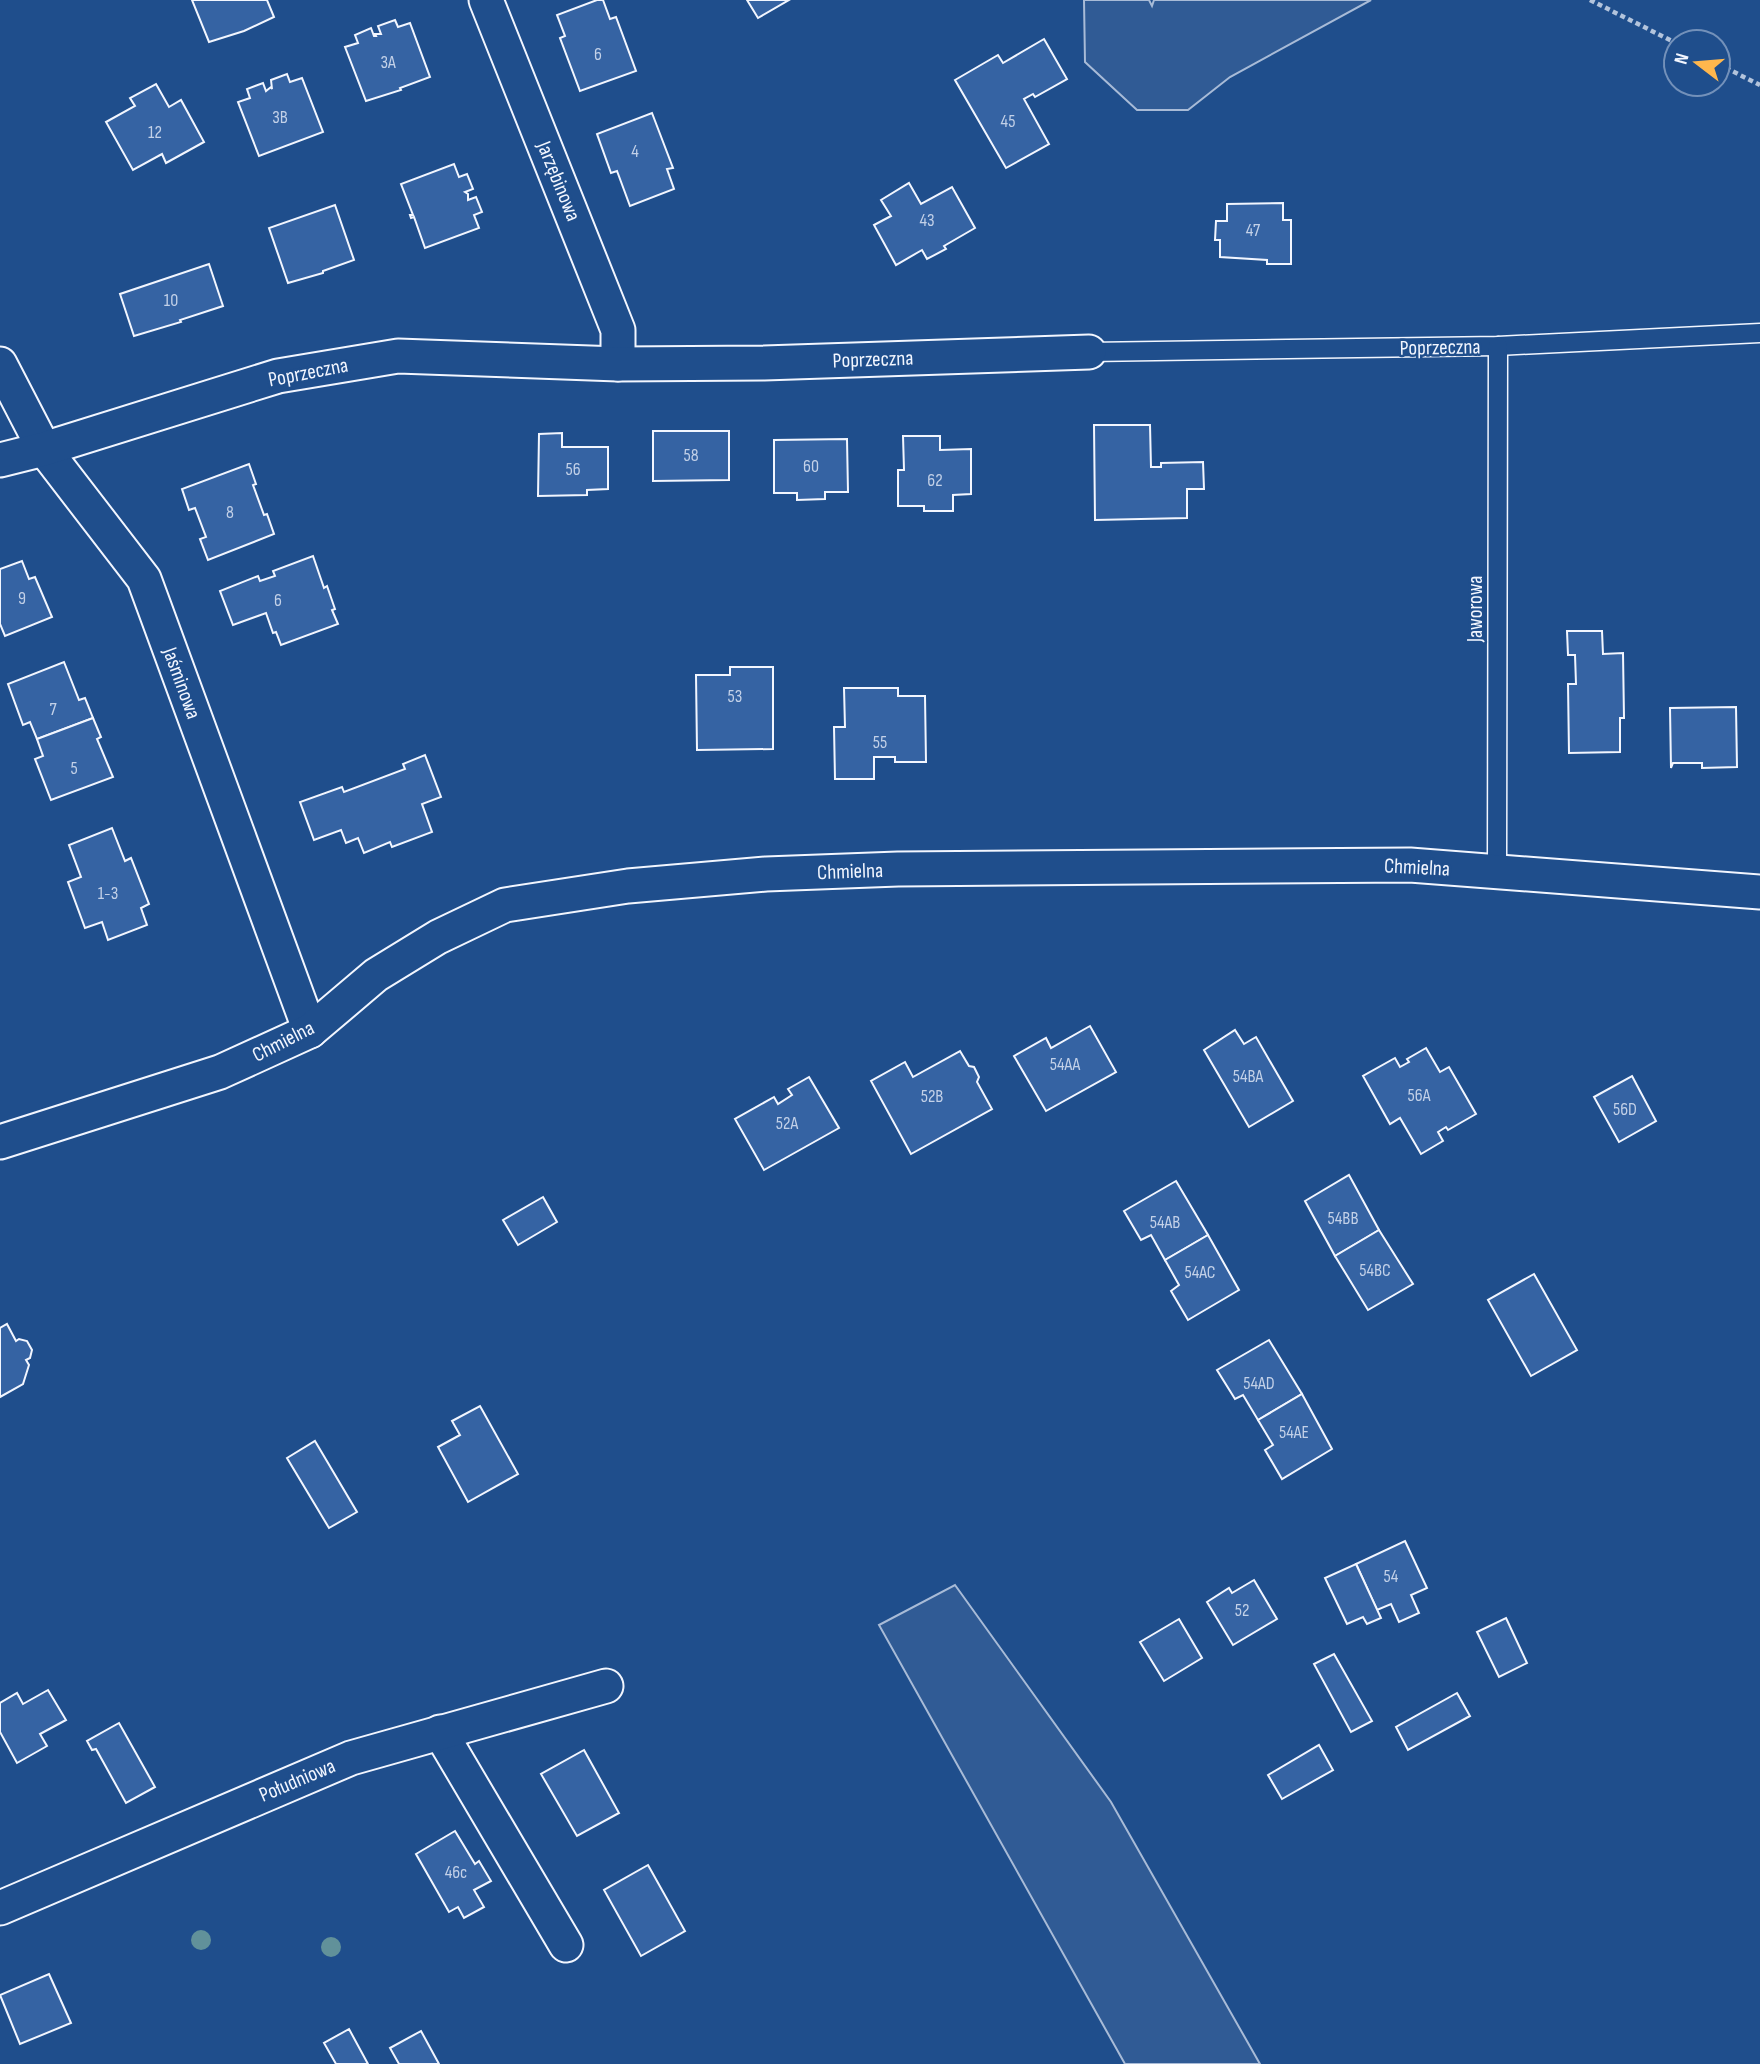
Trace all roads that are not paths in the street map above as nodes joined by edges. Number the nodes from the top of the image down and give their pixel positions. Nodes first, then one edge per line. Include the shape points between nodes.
1 (486, 0) edge
2 (1760, 333) edge
3 (1498, 346) junction
4 (1089, 352) joint
5 (0, 364) edge
6 (618, 364) junction
7 (44, 449) junction
8 (0, 460) edge
9 (1497, 872) junction
10 (1760, 892) edge
11 (310, 1031) junction
12 (0, 1142) edge
13 (606, 1686) dead end
14 (440, 1732) junction
15 (0, 1908) edge
16 (566, 1945) dead end

1 - 6 street, Jarzębinowa via 618,330
2 - 3 lane, Poprzeczna
3 - 4 lane, Poprzeczna
3 - 9 lane, Jaworowa
4 - 6 street, Poprzeczna
5 - 7 street, Jaśminowa
6 - 7 street, Poprzeczna via 398,356 278,376
7 - 8 street, Poprzeczna
7 - 11 street, Jaśminowa via 144,579
9 - 10 street, Chmielna
9 - 11 street, Chmielna via 1410,865 925,868 766,874 628,886 505,905 438,937 376,975
11 - 12 street, Chmielna via 219,1072
13 - 14 street, Południowa
14 - 15 street, Południowa via 351,1758
14 - 16 street

